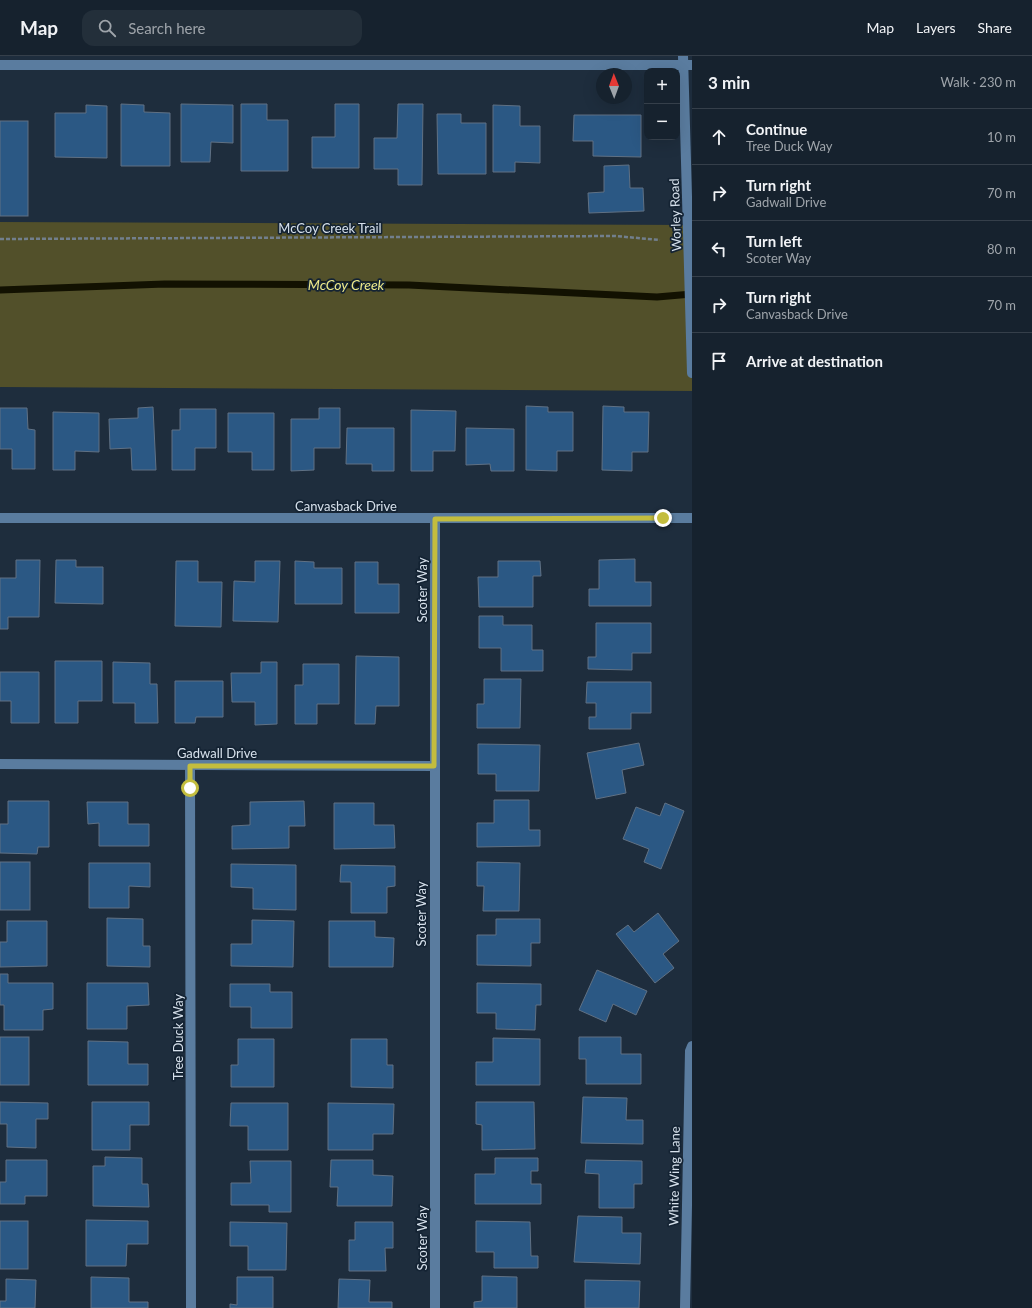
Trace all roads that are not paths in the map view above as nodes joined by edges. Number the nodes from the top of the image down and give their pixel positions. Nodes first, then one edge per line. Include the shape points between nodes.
1 (686, 62) edge
2 (0, 65) edge
3 (692, 373) edge
4 (0, 518) edge
5 (692, 518) edge
6 (435, 519) junction
7 (0, 764) edge
8 (190, 766) junction
9 (434, 766) junction
10 (692, 1046) edge
11 (688, 1255) edge
12 (191, 1308) edge
13 (435, 1308) edge
14 (685, 1308) edge

1 - 2 street
1 - 3 street, Worley Road
4 - 6 street, Canvasback Drive
5 - 6 street, Canvasback Drive
6 - 9 street, Scoter Way
7 - 8 street, Gadwall Drive
8 - 9 street, Gadwall Drive
8 - 12 street, Tree Duck Way
9 - 13 street, Scoter Way
10 - 11 street, White Wing Lane
11 - 14 street, White Wing Lane

